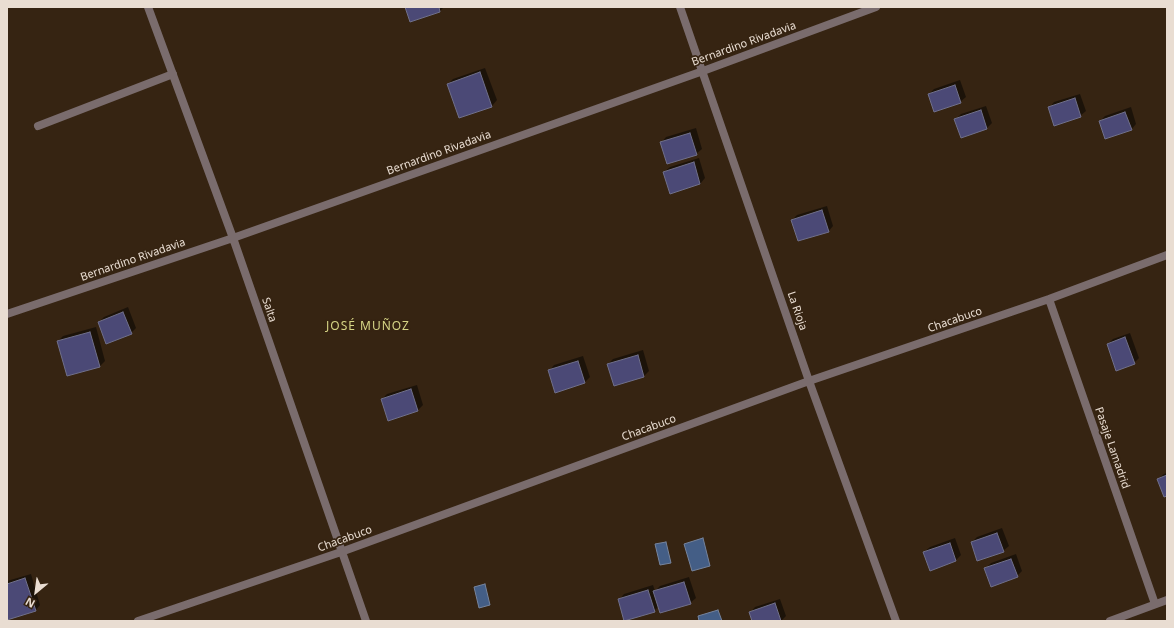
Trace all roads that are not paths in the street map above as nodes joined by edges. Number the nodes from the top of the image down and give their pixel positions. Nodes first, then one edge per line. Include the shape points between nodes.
1 (148, 7) edge
2 (680, 7) edge
3 (876, 7) edge
4 (703, 70) junction
5 (173, 74) junction
6 (38, 126) dead end
7 (233, 238) junction
8 (1167, 255) edge
9 (1048, 299) junction
10 (7, 314) edge
11 (809, 381) junction
12 (341, 552) junction
13 (1167, 600) edge
14 (1155, 604) junction
15 (138, 621) edge
16 (366, 621) edge
17 (896, 621) edge
18 (1110, 621) edge

1 - 5 street, Salta
2 - 4 street, La Rioja
3 - 4 street, Bernardino Rivadavia
4 - 7 street, Bernardino Rivadavia
4 - 11 street, La Rioja
5 - 6 street
5 - 7 street, Salta
7 - 10 street, Bernardino Rivadavia
7 - 12 street, Salta
8 - 9 street, Chacabuco
9 - 11 street, Chacabuco
9 - 14 street, Pasaje Lamadrid
11 - 12 street, Chacabuco
11 - 17 street, La Rioja
12 - 15 street, Chacabuco
12 - 16 street, Salta
13 - 14 street
14 - 18 street

